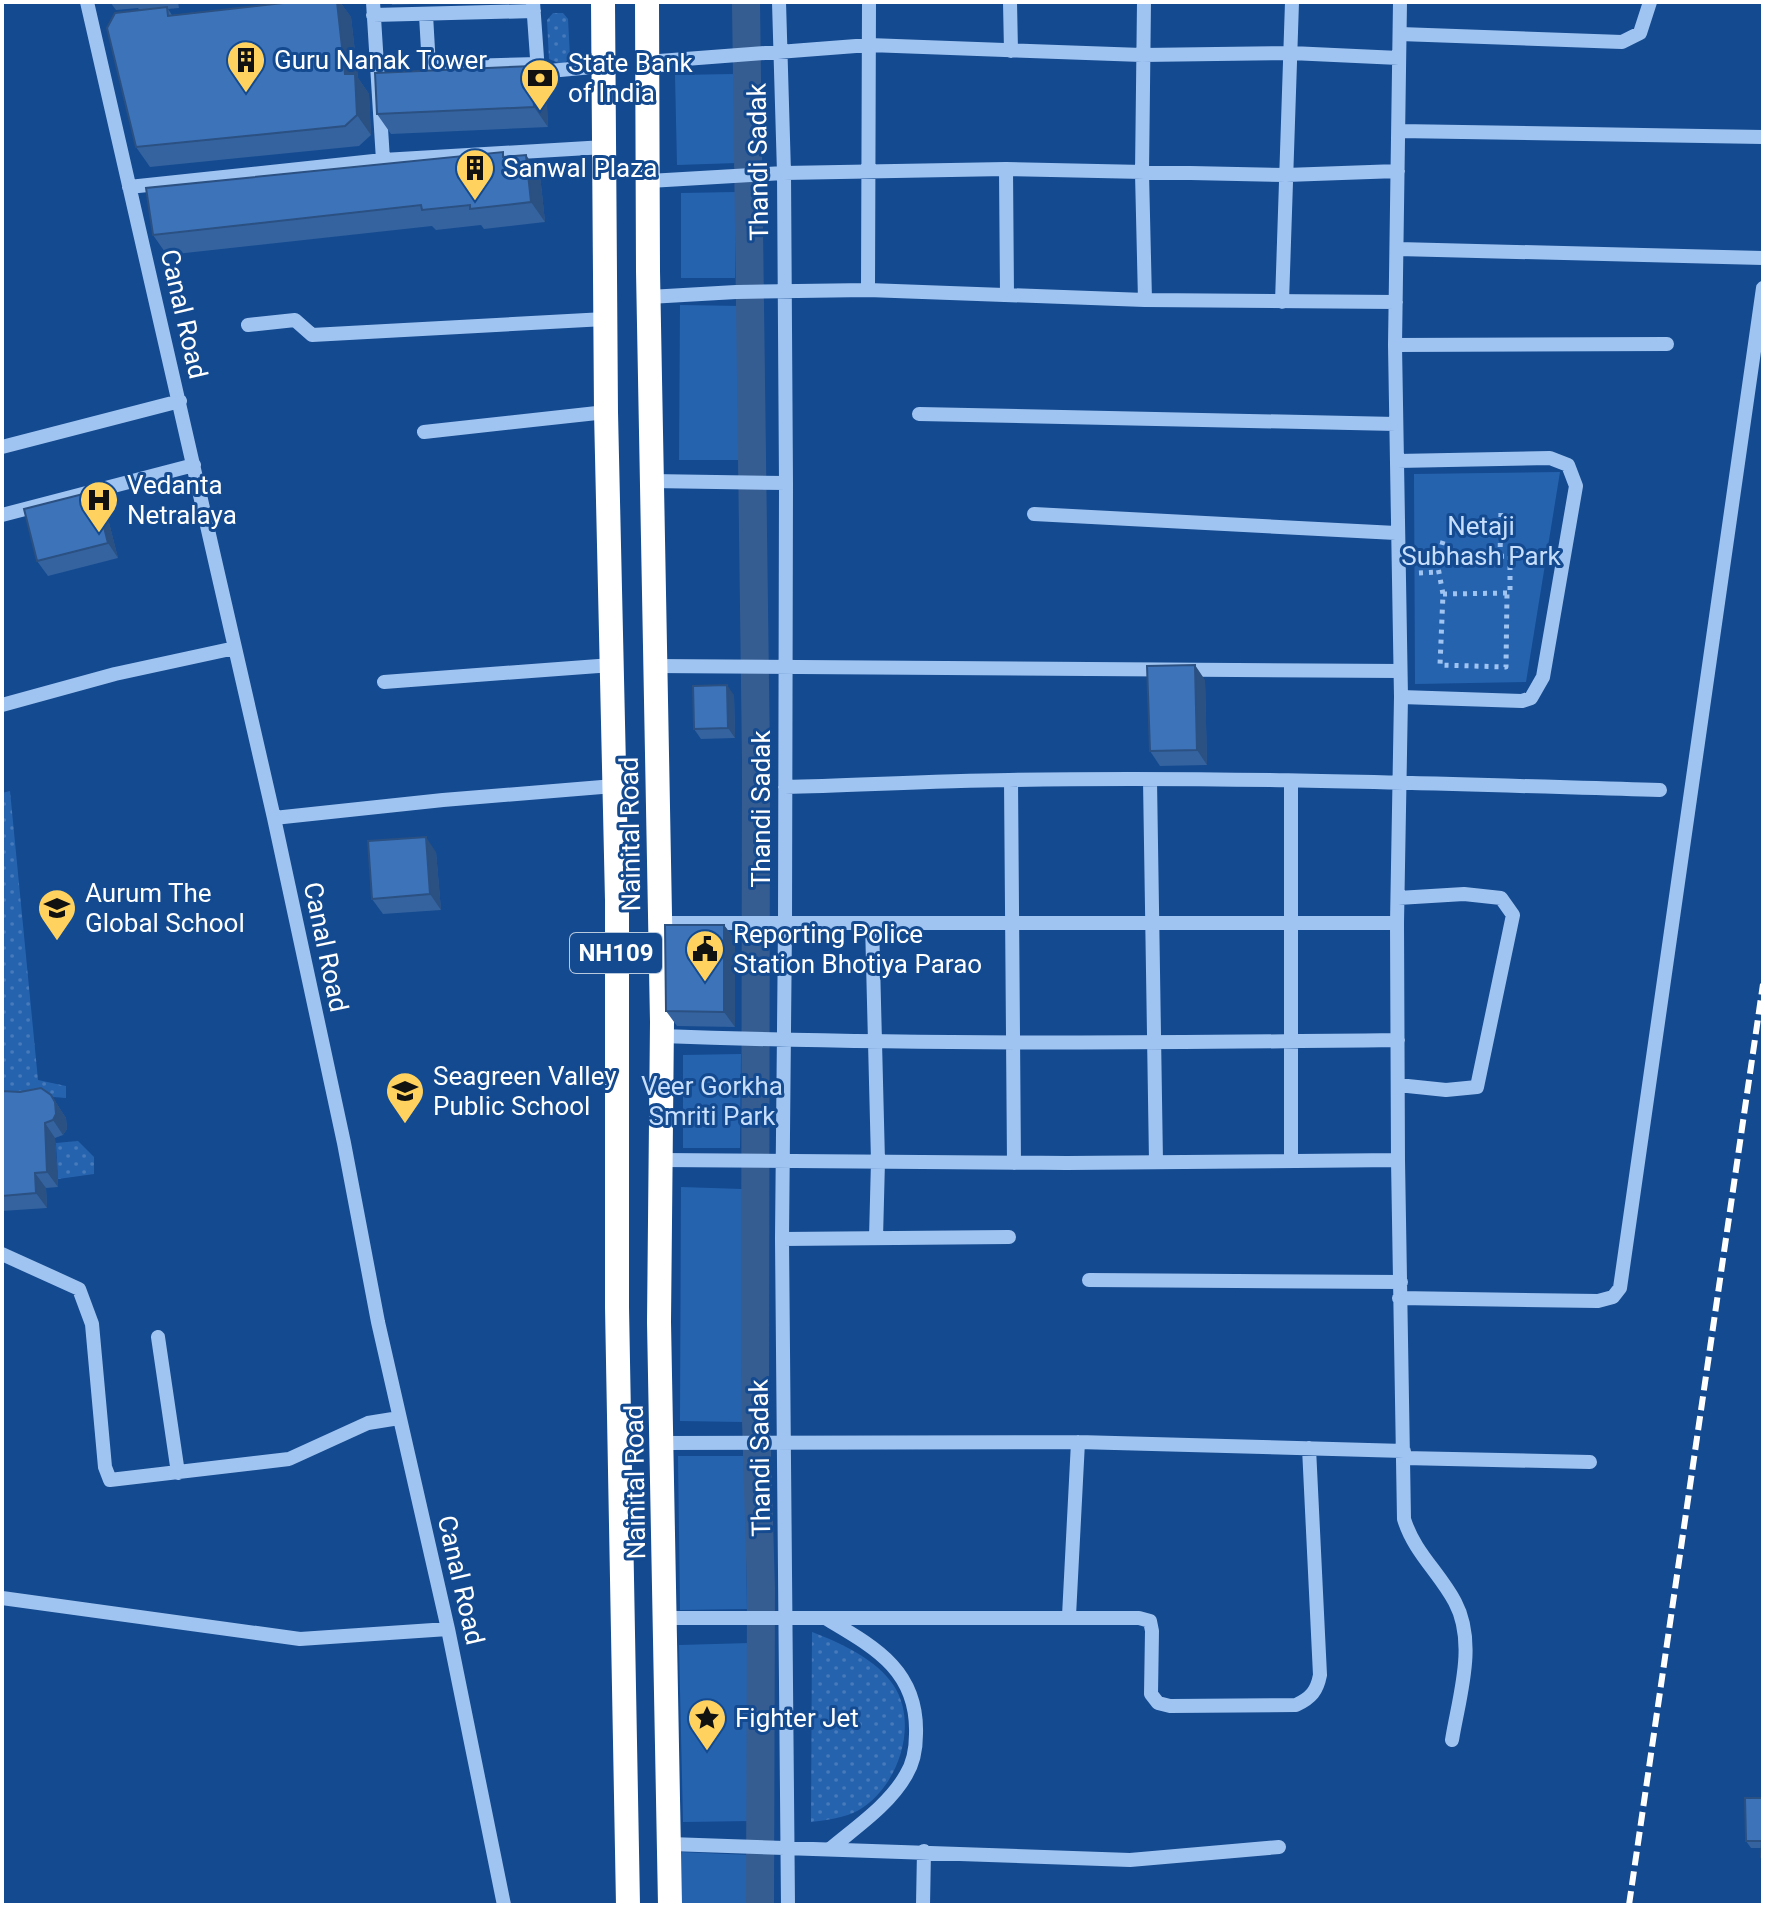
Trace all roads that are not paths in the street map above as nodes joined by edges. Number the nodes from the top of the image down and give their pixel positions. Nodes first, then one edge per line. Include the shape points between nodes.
1 (87, 2) edge
2 (603, 2) edge
3 (647, 2) edge
4 (779, 2) edge
5 (869, 2) edge
6 (1010, 2) edge
7 (1144, 2) edge
8 (1292, 2) edge
9 (1400, 2) edge
10 (1650, 2) edge
11 (534, 6) edge
12 (373, 9) edge
13 (426, 15) junction
14 (1400, 34) junction
15 (869, 45) junction
16 (1011, 51) junction
17 (780, 52) junction
18 (1291, 53) junction
19 (1142, 55) junction
20 (1399, 58) junction
21 (646, 62) junction
22 (538, 64) junction
23 (604, 66) junction
24 (1399, 131) junction
25 (1763, 137) edge
26 (605, 147) junction
27 (383, 160) junction
28 (1006, 169) junction
29 (1398, 171) junction
30 (868, 172) junction
31 (784, 173) junction
32 (1142, 173) junction
33 (1286, 175) junction
34 (649, 181) junction
35 (129, 187) junction
36 (1398, 249) junction
37 (1763, 258) edge
38 (1763, 288) edge
39 (868, 290) junction
40 (784, 293) junction
41 (1007, 295) junction
42 (649, 297) junction
43 (1145, 300) junction
44 (1282, 302) junction
45 (1396, 302) junction
46 (605, 319) junction
47 (248, 325) dead end
48 (1667, 344) dead end
49 (1395, 345) junction
50 (180, 401) junction
51 (606, 412) junction
52 (919, 414) dead end
53 (1396, 424) junction
54 (424, 432) dead end
55 (2, 447) edge
56 (1397, 461) junction
57 (194, 465) junction
58 (651, 481) junction
59 (786, 483) junction
60 (1034, 514) dead end
61 (2, 515) edge
62 (1396, 533) junction
63 (235, 648) junction
64 (612, 665) junction
65 (655, 666) junction
66 (786, 666) junction
67 (1400, 671) junction
68 (384, 682) dead end
69 (1401, 697) junction
70 (2, 705) edge
71 (1011, 780) junction
72 (1150, 780) junction
73 (1291, 781) junction
74 (1400, 782) junction
75 (614, 786) junction
76 (785, 787) junction
77 (1660, 790) dead end
78 (274, 818) junction
79 (1398, 898) junction
80 (1151, 921) junction
81 (1012, 922) junction
82 (660, 923) junction
83 (872, 923) junction
84 (1292, 923) junction
85 (1397, 923) junction
86 (616, 925) junction
87 (785, 925) junction
88 (662, 1036) junction
89 (776, 1040) junction
90 (1398, 1040) junction
91 (875, 1041) junction
92 (1014, 1042) junction
93 (1291, 1042) junction
94 (1154, 1043) junction
95 (1398, 1085) junction
96 (661, 1160) junction
97 (1398, 1160) junction
98 (774, 1161) junction
99 (878, 1161) junction
100 (1291, 1161) junction
101 (1156, 1162) junction
102 (1014, 1163) junction
103 (1009, 1237) dead end
104 (876, 1238) junction
105 (782, 1239) junction
106 (2, 1254) edge
107 (1089, 1280) dead end
108 (1401, 1282) junction
109 (1399, 1298) junction
110 (158, 1337) dead end
111 (399, 1418) junction
112 (778, 1441) junction
113 (1078, 1442) junction
114 (662, 1443) junction
115 (1309, 1448) junction
116 (1404, 1455) junction
117 (1590, 1462) dead end
118 (178, 1473) junction
119 (2, 1598) edge
120 (1069, 1616) junction
121 (781, 1617) junction
122 (665, 1618) junction
123 (827, 1619) junction
124 (448, 1629) junction
125 (1452, 1740) dead end
126 (627, 1844) junction
127 (670, 1844) junction
128 (1279, 1847) dead end
129 (787, 1848) junction
130 (830, 1849) junction
131 (924, 1851) junction
132 (504, 1905) edge
133 (628, 1905) edge
134 (670, 1905) edge
135 (788, 1905) edge
136 (923, 1905) edge

1 - 35 street, Canal Road via 100,26
2 - 23 highway, Nainital Road / NH109
3 - 21 highway, Nainital Road / NH109
4 - 17 street, Thandi Sadak
5 - 15 street
6 - 16 street
7 - 19 street
8 - 18 street
9 - 14 street
10 - 14 street via 1640,33 1622,42
11 - 13 street
11 - 22 street
12 - 13 street
12 - 27 street
13 - 22 street via 429,67
14 - 20 street
15 - 16 street
15 - 17 street
15 - 30 street
16 - 19 street
17 - 21 street
17 - 31 street, Thandi Sadak
18 - 19 street
18 - 20 street
18 - 33 street
19 - 32 street
20 - 24 street
21 - 23 highway
21 - 34 highway, Nainital Road / NH109
22 - 23 street via 538,72
23 - 26 highway, Nainital Road / NH109
24 - 25 street
24 - 29 street
26 - 27 street
26 - 46 highway, Nainital Road / NH109
27 - 35 street
28 - 30 street
28 - 32 street
28 - 41 street
29 - 33 street
29 - 36 street
30 - 31 street
30 - 39 street
31 - 34 street
31 - 40 street, Thandi Sadak
32 - 33 street
32 - 43 street
33 - 44 street
34 - 42 highway, Nainital Road / NH109
35 - 50 street, Canal Road
36 - 37 street
36 - 45 street
38 - 109 street via 1620,1288 1613,1297 1598,1301
39 - 40 street
39 - 41 street
40 - 42 street
40 - 59 street, Thandi Sadak
41 - 43 street
42 - 58 highway, Nainital Road / NH109
43 - 44 street
44 - 45 street
45 - 49 street
46 - 47 street via 312,335 295,320
46 - 51 highway, Nainital Road / NH109
48 - 49 street
49 - 53 street
50 - 55 street
50 - 57 street, Canal Road
51 - 54 street
51 - 64 highway, Nainital Road / NH109
52 - 53 street
53 - 56 street
56 - 62 street
56 - 69 street via 1550,458 1568,465 1576,486 1543,677 1531,698
57 - 61 street
57 - 63 street, Canal Road
58 - 59 street
58 - 65 highway, Nainital Road / NH109
59 - 66 street, Thandi Sadak
60 - 62 street
62 - 67 street
63 - 70 street
63 - 78 street, Canal Road
64 - 68 street
64 - 75 highway, Nainital Road / NH109
65 - 66 street
65 - 82 highway, Nainital Road / NH109
66 - 67 street
66 - 76 street, Thandi Sadak
67 - 69 street
69 - 74 street
71 - 72 street
71 - 76 street
71 - 81 street
72 - 73 street
72 - 80 street
73 - 74 street
73 - 84 street
74 - 77 street
74 - 79 street
75 - 78 street
75 - 86 highway, Nainital Road / NH109
76 - 87 street, Thandi Sadak
78 - 111 street, Canal Road
79 - 85 street
79 - 95 street via 1501,898 1513,915 1477,1087
80 - 81 street
80 - 84 street
80 - 94 street
81 - 83 street
81 - 92 street
82 - 86 highway
82 - 87 street
82 - 88 highway, Nainital Road / NH109
83 - 87 street
83 - 91 street
84 - 85 street
84 - 93 street
85 - 90 street
86 - 126 highway, Nainital Road / NH109
87 - 89 street, Thandi Sadak
88 - 89 street
88 - 96 highway, Nainital Road / NH109
89 - 91 street
89 - 98 street, Thandi Sadak
90 - 93 street
90 - 95 street
91 - 92 street
91 - 99 street
92 - 94 street
92 - 102 street
93 - 94 street
93 - 100 street
94 - 101 street
95 - 97 street
96 - 98 street
96 - 114 highway, Nainital Road / NH109
97 - 100 street
97 - 108 street
98 - 99 street
98 - 105 street, Thandi Sadak
99 - 102 street
99 - 104 street
100 - 101 street
101 - 102 street
103 - 104 street
104 - 105 street
105 - 112 street, Thandi Sadak
106 - 118 street via 79,1289 92,1324 110,1480
107 - 108 street
108 - 109 street
109 - 116 street
110 - 118 street
111 - 118 street via 368,1423 289,1459
111 - 124 street, Canal Road
112 - 113 street
112 - 114 street
112 - 121 street, Thandi Sadak
113 - 115 street
113 - 120 street
114 - 122 highway, Nainital Road / NH109
115 - 116 street
115 - 120 street via 1320,1675 1309,1699 1296,1705 1158,1703 1151,1694 1150,1621
116 - 117 street
116 - 125 street via 1409,1537 1455,1601 1464,1623 1466,1645
119 - 124 street via 300,1639
120 - 123 street
121 - 122 street
121 - 123 street
121 - 129 street, Thandi Sadak
122 - 127 highway, Nainital Road / NH109
123 - 130 street via 899,1672 917,1715 915,1752 906,1776 882,1805
124 - 132 street, Canal Road
126 - 127 highway
126 - 133 highway, Nainital Road / NH109
127 - 129 street
127 - 134 highway, Nainital Road / NH109
128 - 131 street via 1130,1860
129 - 130 street
129 - 135 street, Thandi Sadak
130 - 131 street
131 - 136 street

